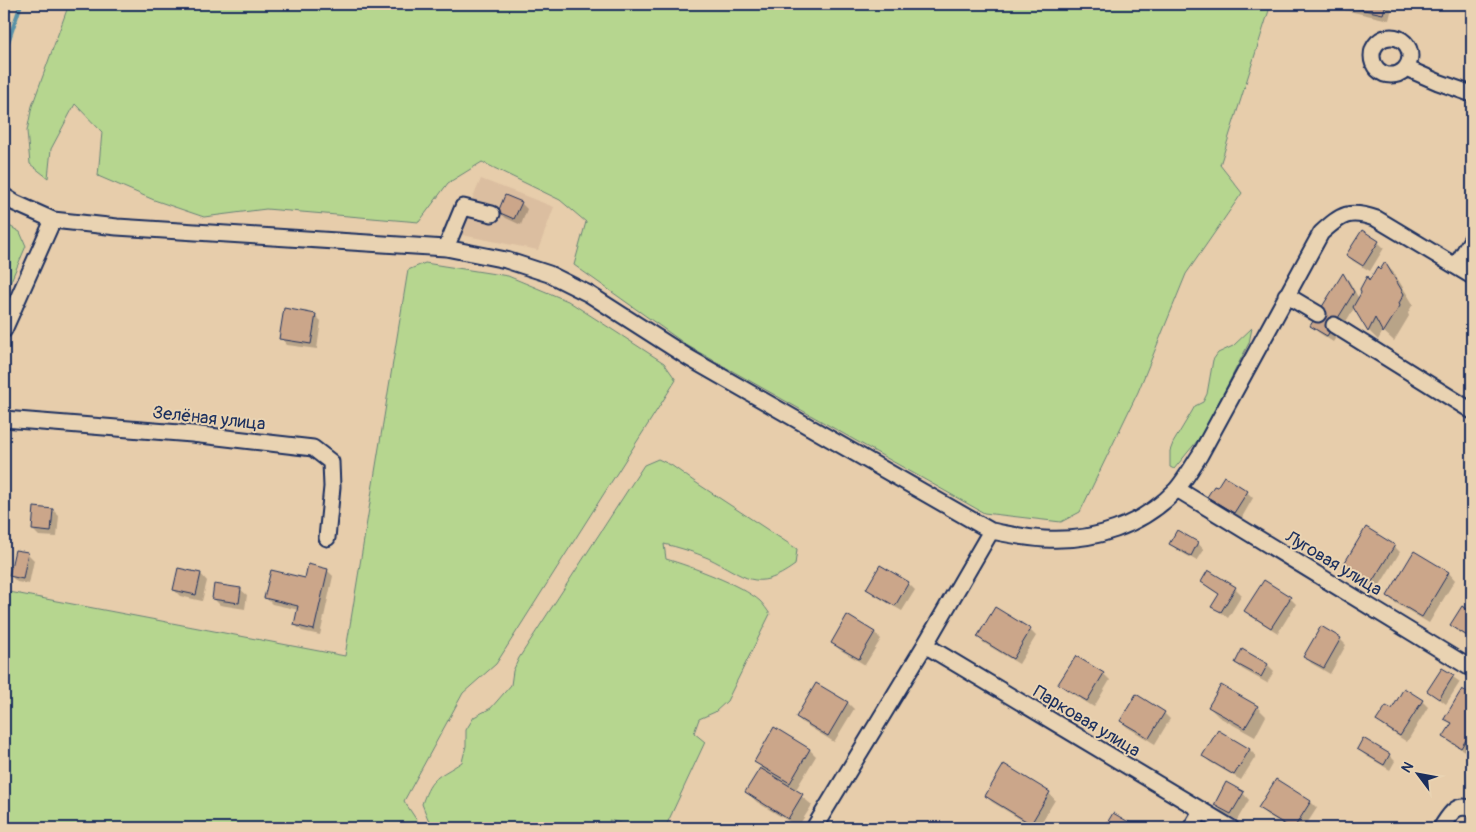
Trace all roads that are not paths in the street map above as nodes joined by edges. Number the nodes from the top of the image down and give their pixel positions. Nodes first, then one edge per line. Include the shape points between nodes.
1 (1406, 68) dead end
2 (1472, 94) edge
3 (4, 196) edge
4 (492, 214) dead end
5 (54, 220) junction
6 (1472, 239) edge
7 (446, 248) junction
8 (1456, 266) junction
9 (1472, 276) edge
10 (1286, 295) junction
11 (1318, 314) dead end
12 (1334, 325) dead end
13 (4, 330) edge
14 (1472, 412) edge
15 (4, 418) edge
16 (1177, 489) junction
17 (990, 531) junction
18 (327, 538) dead end
19 (924, 645) junction
20 (1472, 669) edge
21 (1472, 809) edge
22 (1201, 811) junction
23 (1444, 824) edge
24 (814, 828) edge
25 (1190, 828) edge
26 (1231, 828) edge

1 - 2 street
3 - 5 street
4 - 7 street via 463,207
5 - 7 street
5 - 13 street
6 - 8 street
7 - 17 street via 506,260 549,274 589,294 689,358
8 - 9 street
8 - 10 street via 1377,218 1348,213 1321,233
10 - 11 street
10 - 16 street via 1200,455
12 - 14 street
15 - 18 street, Зелёная улица via 313,448 331,462
16 - 17 street via 1150,512 1116,530 1083,538 1044,539
16 - 20 street, Луговая улица
17 - 19 street
19 - 22 street, Парковая улица
19 - 24 street
21 - 23 street via 1456,808
22 - 25 street
22 - 26 street, Парковая улица

